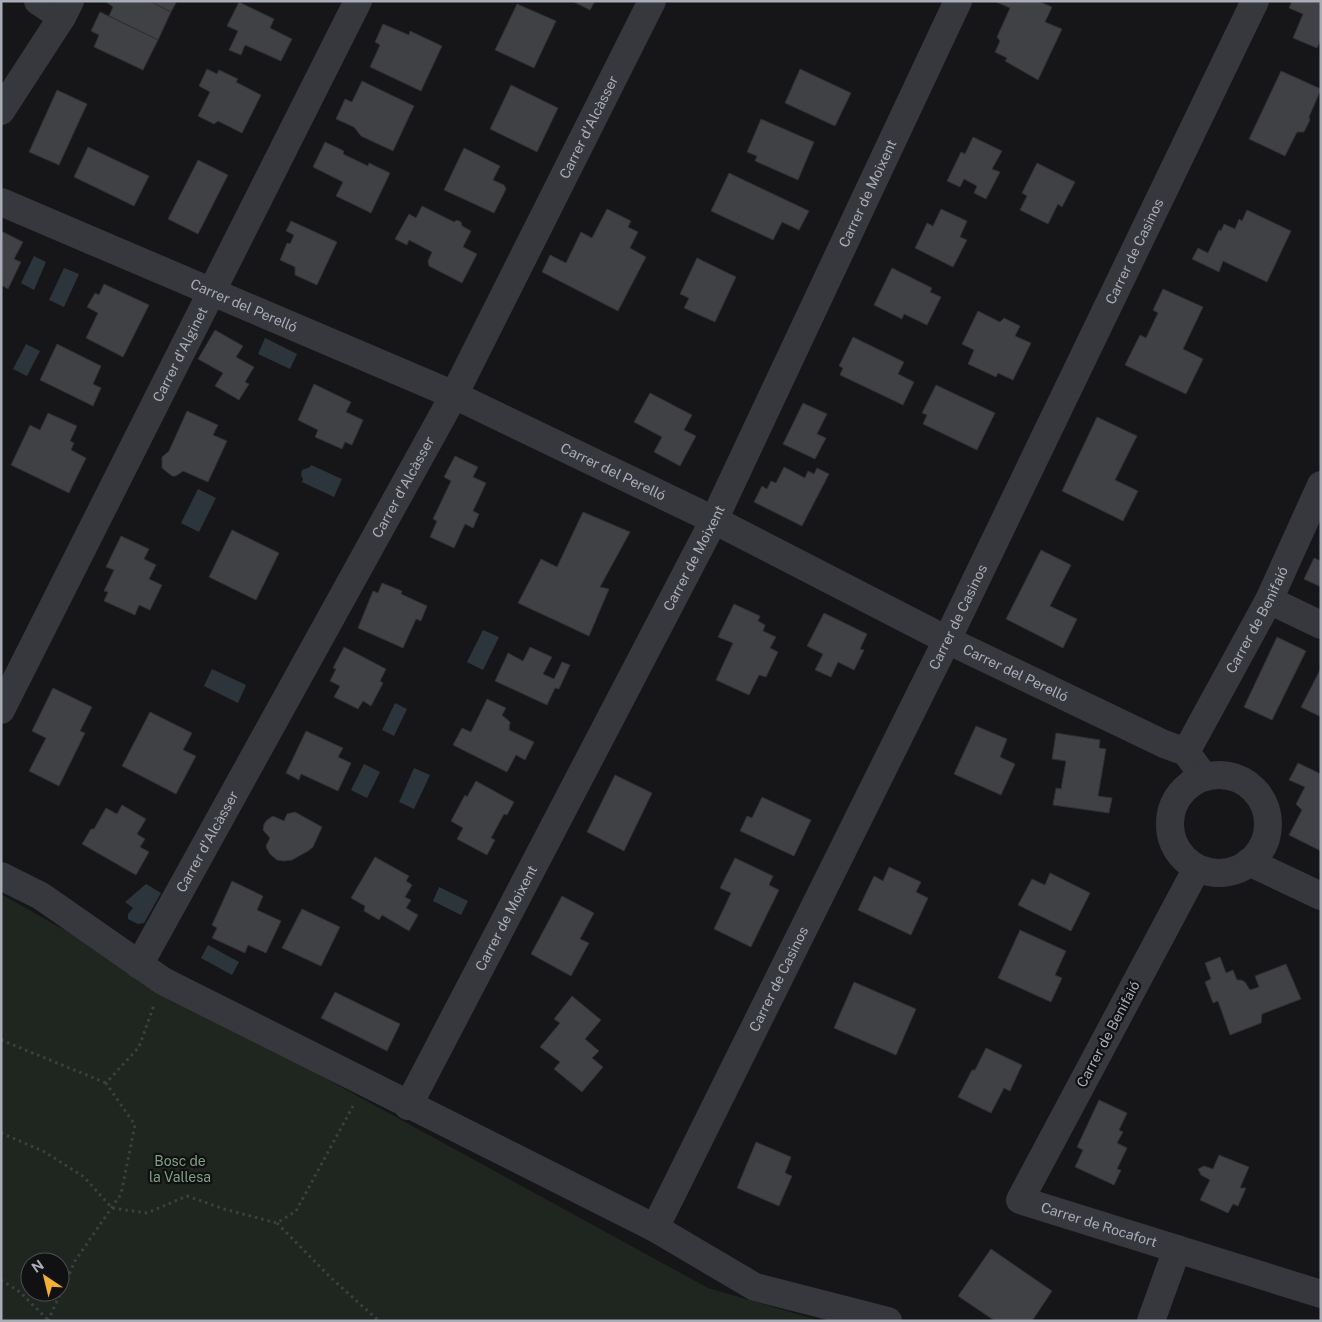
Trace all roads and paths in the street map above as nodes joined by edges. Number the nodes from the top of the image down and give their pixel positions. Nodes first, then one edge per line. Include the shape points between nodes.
1 (38, 1) edge
2 (358, 1) edge
3 (652, 1) edge
4 (958, 1) edge
5 (1255, 1) edge
6 (66, 9) edge
7 (1, 111) edge
8 (1, 202) edge
9 (212, 291) junction
10 (454, 395) junction
11 (1321, 484) edge
12 (714, 520) junction
13 (1270, 600) junction
14 (1321, 625) edge
15 (947, 640) junction
16 (1, 710) edge
17 (1186, 752) junction
18 (1204, 777) junction
19 (1249, 862) junction
20 (1197, 868) junction
21 (1, 876) edge
22 (1321, 896) edge
23 (139, 965) junction
24 (163, 981) junction
25 (1, 1040) edge
26 (106, 1083) junction
27 (364, 1083) junction
28 (408, 1106) junction
29 (1, 1133) edge
30 (1020, 1200) joint
31 (112, 1208) junction
32 (277, 1223) junction
33 (655, 1228) junction
34 (1177, 1249) junction
35 (1, 1280) edge
36 (1321, 1294) edge
37 (49, 1320) edge
38 (379, 1321) edge
39 (888, 1321) edge
40 (1151, 1321) edge

1 - 6 street
2 - 9 street, Carrer d'Alginet
3 - 10 street, Carrer d'Alcàsser
4 - 12 street, Carrer de Moixent
5 - 15 street, Carrer de Casinos
6 - 7 street
8 - 9 street, Carrer del Perelló
9 - 10 street, Carrer del Perelló
9 - 16 street, Carrer d'Alginet
10 - 12 street, Carrer del Perelló
10 - 23 street, Carrer d'Alcàsser
11 - 13 street, Carrer de Benifaió
12 - 15 street, Carrer del Perelló
12 - 28 street, Carrer de Moixent
13 - 14 street
13 - 17 street, Carrer de Benifaió
15 - 17 street, Carrer del Perelló
15 - 33 street, Carrer de Casinos
17 - 18 street
18 - 19 street via 1238,778 1252,787 1262,800 1268,817 1267,834 1261,850
18 - 20 street via 1189,784 1171,812 1174,844
19 - 20 street via 1224,873
19 - 22 street
20 - 30 street, Carrer de Benifaió
21 - 23 street via 41,896
23 - 24 street
24 - 26 path via 139,1047
24 - 27 street
25 - 26 path
26 - 31 path via 136,1125 122,1194
27 - 28 street
27 - 32 path via 296,1211
28 - 33 street
29 - 31 path via 45,1152 84,1177
30 - 34 street, Carrer de Rocafort
31 - 32 path via 146,1214 187,1196
31 - 37 path via 75,1261
32 - 38 path
33 - 39 street via 755,1287
34 - 36 street, Carrer de Rocafort
34 - 40 street
35 - 37 path via 20,1292

